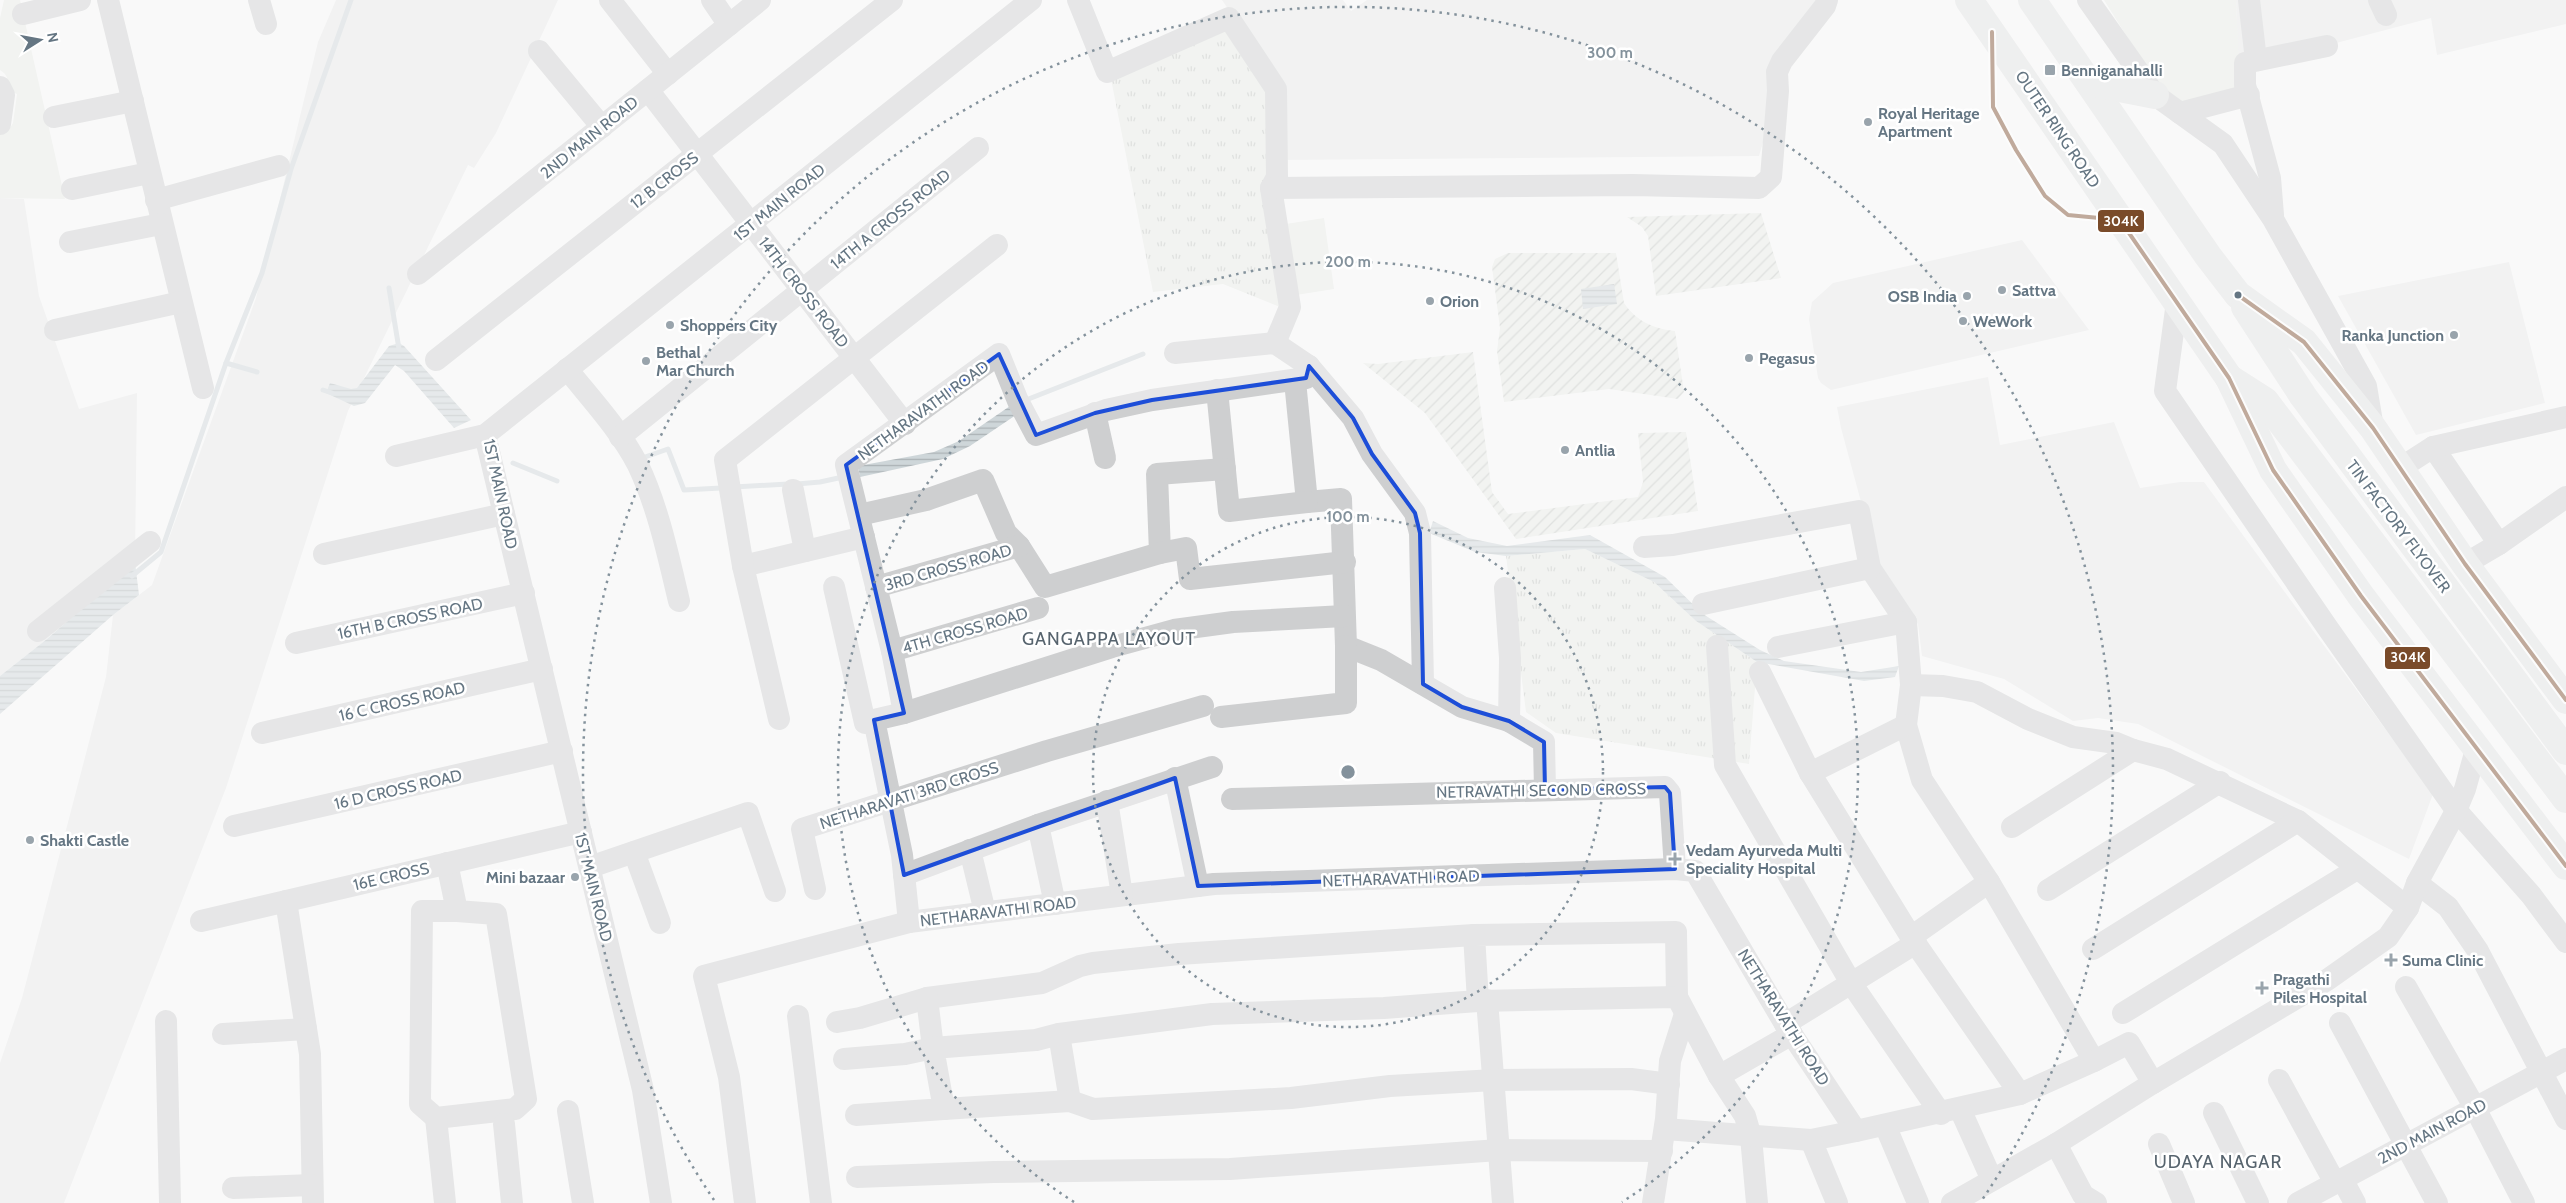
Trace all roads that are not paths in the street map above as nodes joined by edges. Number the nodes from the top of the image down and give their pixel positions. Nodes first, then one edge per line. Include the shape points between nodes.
1 (80, 0) edge
2 (108, 0) edge
3 (259, 0) edge
4 (610, 0) edge
5 (712, 0) edge
6 (760, 0) edge
7 (892, 0) edge
8 (1031, 0) edge
9 (1078, 0) edge
10 (1827, 0) edge
11 (1969, 0) edge
12 (2032, 0) edge
13 (2088, 0) edge
14 (2249, 0) edge
15 (24, 14) dead end
16 (266, 24) dead end
17 (729, 25) junction
18 (2327, 46) dead end
19 (539, 51) dead end
20 (2256, 60) junction
21 (668, 74) junction
22 (2089, 82) junction
23 (0, 87) edge
24 (648, 90) junction
25 (2155, 95) junction
26 (2249, 95) junction
27 (133, 101) junction
28 (2180, 113) junction
29 (54, 117) dead end
30 (0, 124) edge
31 (602, 127) junction
32 (978, 148) dead end
33 (697, 153) junction
34 (279, 166) dead end
35 (150, 173) junction
36 (1271, 188) junction
37 (72, 189) dead end
38 (156, 200) junction
39 (2273, 219) junction
40 (161, 224) junction
41 (752, 225) junction
42 (70, 242) dead end
43 (997, 244) dead end
44 (418, 274) dead end
45 (802, 289) junction
46 (2238, 295) junction
47 (181, 302) junction
48 (2177, 302) junction
49 (55, 330) dead end
50 (1275, 344) junction
51 (1175, 352) dead end
52 (854, 357) junction
53 (436, 360) dead end
54 (567, 369) junction
55 (1302, 373) junction
56 (2229, 378) junction
57 (202, 388) dead end
58 (1217, 390) junction
59 (1095, 414) junction
60 (2566, 417) edge
61 (905, 424) junction
62 (2373, 428) junction
63 (485, 435) junction
64 (620, 437) junction
65 (2433, 447) junction
66 (396, 456) dead end
67 (1105, 458) dead end
68 (2402, 468) junction
69 (1225, 469) junction
70 (792, 490) dead end
71 (2566, 497) edge
72 (1307, 502) junction
73 (504, 514) junction
74 (860, 514) junction
75 (864, 537) junction
76 (150, 542) dead end
77 (2499, 544) junction
78 (1019, 546) junction
79 (1644, 547) dead end
80 (805, 551) junction
81 (1160, 553) junction
82 (324, 554) dead end
83 (1345, 562) junction
84 (2465, 564) junction
85 (743, 566) junction
86 (1870, 568) junction
87 (834, 586) dead end
88 (876, 587) junction
89 (1505, 588) dead end
90 (524, 593) junction
91 (679, 601) dead end
92 (1703, 604) dead end
93 (1038, 608) dead end
94 (1344, 616) junction
95 (1906, 622) junction
96 (38, 631) dead end
97 (296, 643) dead end
98 (1346, 646) junction
99 (1717, 646) dead end
100 (1778, 646) dead end
101 (892, 651) junction
102 (542, 669) junction
103 (1760, 672) dead end
104 (1910, 677) junction
105 (1423, 684) junction
106 (2566, 700) edge
107 (904, 713) junction
108 (779, 719) dead end
109 (874, 720) junction
110 (1509, 721) junction
111 (1906, 725) junction
112 (262, 733) dead end
113 (2476, 746) junction
114 (2133, 750) junction
115 (562, 751) junction
116 (2566, 752) edge
117 (1212, 767) dead end
118 (1810, 773) junction
119 (1175, 778) junction
120 (2220, 782) junction
121 (1544, 790) junction
122 (1232, 799) dead end
123 (2566, 799) edge
124 (1108, 801) junction
125 (890, 802) junction
126 (2456, 810) junction
127 (2298, 821) junction
128 (1038, 825) junction
129 (234, 826) dead end
130 (2012, 827) dead end
131 (581, 832) junction
132 (970, 850) junction
133 (634, 852) junction
134 (447, 863) junction
135 (2566, 866) edge
136 (590, 867) junction
137 (1675, 869) junction
138 (2357, 869) junction
139 (904, 875) junction
140 (1989, 882) junction
141 (2417, 883) junction
142 (1198, 886) junction
143 (815, 889) dead end
144 (2048, 890) dead end
145 (775, 891) dead end
146 (1122, 895) junction
147 (286, 901) junction
148 (1055, 904) junction
149 (2408, 908) junction
150 (457, 912) junction
151 (985, 912) junction
152 (201, 921) dead end
153 (909, 922) junction
154 (660, 923) dead end
155 (1474, 936) junction
156 (1913, 940) junction
157 (2566, 942) edge
158 (2093, 949) dead end
159 (1851, 983) junction
160 (2406, 988) dead end
161 (927, 998) junction
162 (1483, 1000) junction
163 (1681, 1006) junction
164 (2123, 1014) dead end
165 (798, 1016) dead end
166 (166, 1021) dead end
167 (837, 1022) dead end
168 (2340, 1023) dead end
169 (306, 1029) junction
170 (1789, 1029) junction
171 (223, 1034) dead end
172 (1059, 1034) junction
173 (934, 1048) junction
174 (844, 1059) dead end
175 (2566, 1059) edge
176 (2094, 1061) junction
177 (2540, 1073) junction
178 (1719, 1076) junction
179 (1494, 1080) junction
180 (2279, 1080) dead end
181 (2153, 1083) junction
182 (1669, 1084) junction
183 (2020, 1094) junction
184 (1070, 1101) junction
185 (2475, 1108) junction
186 (944, 1109) junction
187 (568, 1111) dead end
188 (1950, 1111) junction
189 (2214, 1113) dead end
190 (856, 1115) dead end
191 (436, 1118) junction
192 (2566, 1119) edge
193 (504, 1124) dead end
194 (1884, 1125) junction
195 (1856, 1131) junction
196 (1751, 1136) junction
197 (1664, 1140) junction
198 (1811, 1140) junction
199 (2056, 1144) junction
200 (2158, 1144) dead end
201 (2406, 1144) junction
202 (1498, 1150) junction
203 (857, 1177) dead end
204 (1992, 1180) junction
205 (2339, 1181) junction
206 (233, 1188) dead end
207 (313, 1194) edge
208 (170, 1203) edge
209 (445, 1203) edge
210 (512, 1203) edge
211 (583, 1203) edge
212 (661, 1203) edge
213 (745, 1203) edge
214 (822, 1203) edge
215 (1504, 1203) edge
216 (1653, 1203) edge
217 (1757, 1203) edge
218 (1836, 1203) edge
219 (1918, 1203) edge
220 (1952, 1203) edge
221 (2096, 1203) edge
222 (2184, 1203) edge
223 (2258, 1203) edge
224 (2298, 1203) edge
225 (2355, 1203) edge
226 (2437, 1203) edge
227 (2524, 1203) edge

1 - 15 street
2 - 27 street
3 - 16 street
4 - 21 street
5 - 17 street
6 - 17 street, 2ND MAIN ROAD
7 - 33 street, 12 B CROSS
8 - 41 street, 1ST MAIN ROAD
9 - 36 street via 1107,72 1229,18 1276,89 1277,177
10 - 36 street via 1777,72 1771,177 1759,188 1633,185
11 - 48 highway, OUTER RING ROAD
12 - 22 highway
13 - 25 street
14 - 20 street
17 - 21 street, 2ND MAIN ROAD
18 - 20 street
19 - 31 street
20 - 26 street via 2246,63 2245,81
21 - 24 street, 2ND MAIN ROAD
22 - 25 highway
22 - 46 highway
23 - 30 street via 4,95
24 - 31 street, 2ND MAIN ROAD
24 - 33 street, 14TH CROSS ROAD
25 - 28 street
26 - 28 street
26 - 39 street via 2270,178
27 - 29 street
27 - 35 street
28 - 39 street via 2223,144
31 - 44 street, 2ND MAIN ROAD
32 - 45 street, 14TH A CROSS ROAD
33 - 41 street, 14TH CROSS ROAD
33 - 53 street, 12 B CROSS
34 - 38 street
35 - 37 street
35 - 38 street
36 - 50 street via 1290,307
38 - 40 street
39 - 62 street via 2366,386
40 - 42 street
40 - 47 street
41 - 45 street, 14TH CROSS ROAD
41 - 54 street, 1ST MAIN ROAD
43 - 52 street
45 - 52 street, 14TH CROSS ROAD
45 - 64 street, 14TH A CROSS ROAD
46 - 62 highway via 2304,342
46 - 116 highway, TIN FACTORY FLYOVER via 2303,396
47 - 49 street
47 - 57 street
48 - 56 highway, OUTER RING ROAD
48 - 126 street via 2165,391
50 - 51 street
50 - 55 street
52 - 61 street, 14TH CROSS ROAD
52 - 85 street via 726,460
54 - 63 street, 1ST MAIN ROAD
54 - 64 street
55 - 58 street, NETHARAVATHI ROAD
55 - 72 street
55 - 105 street via 1353,418 1372,454 1415,512 1420,532
56 - 113 highway, OUTER RING ROAD via 2273,470 2361,596
56 - 123 highway, TIN FACTORY FLYOVER via 2265,401
58 - 59 street, NETHARAVATHI ROAD via 1152,400
58 - 69 street
59 - 61 street, NETHARAVATHI ROAD via 1036,435 999,354
59 - 67 street
60 - 65 street
61 - 74 street, NETHARAVATHI ROAD via 849,474
62 - 68 highway
63 - 66 street
63 - 73 street, 1ST MAIN ROAD
64 - 91 street via 638,465 660,526
65 - 68 street
65 - 77 street
68 - 84 highway
69 - 72 street via 1229,511
69 - 81 street via 1157,474
70 - 80 street
71 - 77 street
72 - 83 street via 1341,499
73 - 82 street
73 - 90 street, 1ST MAIN ROAD
74 - 75 street, NETHARAVATHI ROAD
74 - 78 street via 926,500 983,480 1006,533
75 - 80 street
75 - 88 street, NETHARAVATHI ROAD
76 - 96 street
77 - 84 street
78 - 81 street via 1045,587
78 - 88 street, 3RD CROSS ROAD
79 - 86 street via 1673,545 1859,511
80 - 85 street
81 - 83 street via 1186,548 1190,579
83 - 94 street
84 - 106 highway
85 - 108 street
86 - 92 street
86 - 95 street
87 - 109 street via 865,723
88 - 101 street, NETHARAVATHI ROAD
89 - 110 street via 1510,658
90 - 97 street, 16TH B CROSS ROAD
90 - 102 street, 1ST MAIN ROAD
93 - 101 street, 4TH CROSS ROAD
94 - 98 street
94 - 107 street via 1233,622 1174,630
95 - 100 street
95 - 104 street
98 - 105 street via 1381,660
98 - 125 street, NETHARAVATI 3RD CROSS via 1346,703 1212,711 1047,751
99 - 159 street via 1725,765
101 - 107 street, NETHARAVATHI ROAD
102 - 112 street, 16 C CROSS ROAD
102 - 115 street, 1ST MAIN ROAD
103 - 118 street
104 - 111 street
104 - 114 street via 1977,692 2028,719 2073,737 2116,743
105 - 110 street via 1462,707
107 - 109 street
109 - 125 street, NETHARAVATHI ROAD
110 - 121 street via 1544,742
111 - 118 street
111 - 140 street via 1922,780
113 - 126 street
113 - 135 highway, OUTER RING ROAD
114 - 120 street via 2167,759
114 - 130 street
115 - 129 street, 16 D CROSS ROAD
115 - 131 street, 1ST MAIN ROAD
117 - 119 street
118 - 156 street
119 - 124 street
119 - 142 street
120 - 127 street
120 - 144 street
121 - 122 street, NETRAVATHI SECOND CROSS
121 - 137 street, NETRAVATHI SECOND CROSS via 1665,787 1670,793
124 - 128 street
124 - 146 street
125 - 139 street, NETHARAVATHI ROAD
125 - 143 street, NETHARAVATI 3RD CROSS via 802,829
126 - 141 street
126 - 157 street via 2531,895
127 - 138 street
127 - 158 street
128 - 132 street
128 - 148 street
131 - 134 street, 16E CROSS
131 - 136 street, 1ST MAIN ROAD
132 - 139 street
132 - 151 street
133 - 136 street
133 - 145 street via 748,813
133 - 154 street
134 - 147 street, 16E CROSS
134 - 150 street
136 - 212 street, 1ST MAIN ROAD via 643,1090
137 - 142 street, NETHARAVATHI ROAD
137 - 170 street, NETHARAVATHI ROAD via 1695,871
138 - 149 street
138 - 164 street
139 - 153 street, NETHARAVATHI ROAD
140 - 156 street
140 - 176 street
141 - 149 street
141 - 177 street via 2448,907 2478,951
142 - 146 street, NETHARAVATHI ROAD
146 - 148 street, NETHARAVATHI ROAD
147 - 152 street, 16E CROSS
147 - 169 street
148 - 151 street, NETHARAVATHI ROAD
149 - 181 street via 2388,937 2327,980
150 - 191 street via 422,911 420,1104
150 - 191 street via 496,914 526,1098 515,1109
151 - 153 street, NETHARAVATHI ROAD
153 - 213 street via 704,976 729,1077
155 - 161 street via 1094,962 1042,983
155 - 162 street
155 - 163 street via 1676,932
156 - 159 street
156 - 183 street
159 - 170 street
159 - 188 street
160 - 185 street
161 - 167 street
161 - 173 street
162 - 163 street
162 - 172 street via 1384,1008 1212,1014
162 - 179 street
163 - 178 street
163 - 182 street via 1670,1061
165 - 214 street
166 - 208 street
168 - 201 street
169 - 171 street
169 - 207 street via 310,1054
170 - 178 street
170 - 195 street, NETHARAVATHI ROAD
172 - 173 street via 1036,1040
172 - 184 street
173 - 174 street
173 - 186 street
175 - 177 street, 2ND MAIN ROAD
176 - 181 street via 2129,1043
176 - 183 street
177 - 185 street, 2ND MAIN ROAD
177 - 192 street
178 - 196 street via 1745,1116
179 - 182 street via 1631,1078
179 - 184 street via 1390,1086 1291,1098 1093,1109
179 - 202 street
180 - 205 street
181 - 199 street
182 - 197 street
183 - 188 street
184 - 186 street
185 - 201 street, 2ND MAIN ROAD
185 - 227 street
186 - 190 street
187 - 211 street
188 - 194 street
188 - 204 street
189 - 223 street
191 - 209 street
193 - 210 street
194 - 195 street
194 - 219 street
195 - 198 street
196 - 197 street
196 - 198 street
196 - 217 street
197 - 202 street
197 - 216 street
198 - 218 street
199 - 204 street
199 - 221 street via 2083,1195
200 - 222 street
201 - 205 street, 2ND MAIN ROAD
201 - 226 street
202 - 203 street via 1230,1169
202 - 215 street
204 - 220 street
205 - 224 street, 2ND MAIN ROAD
205 - 225 street
206 - 207 street

